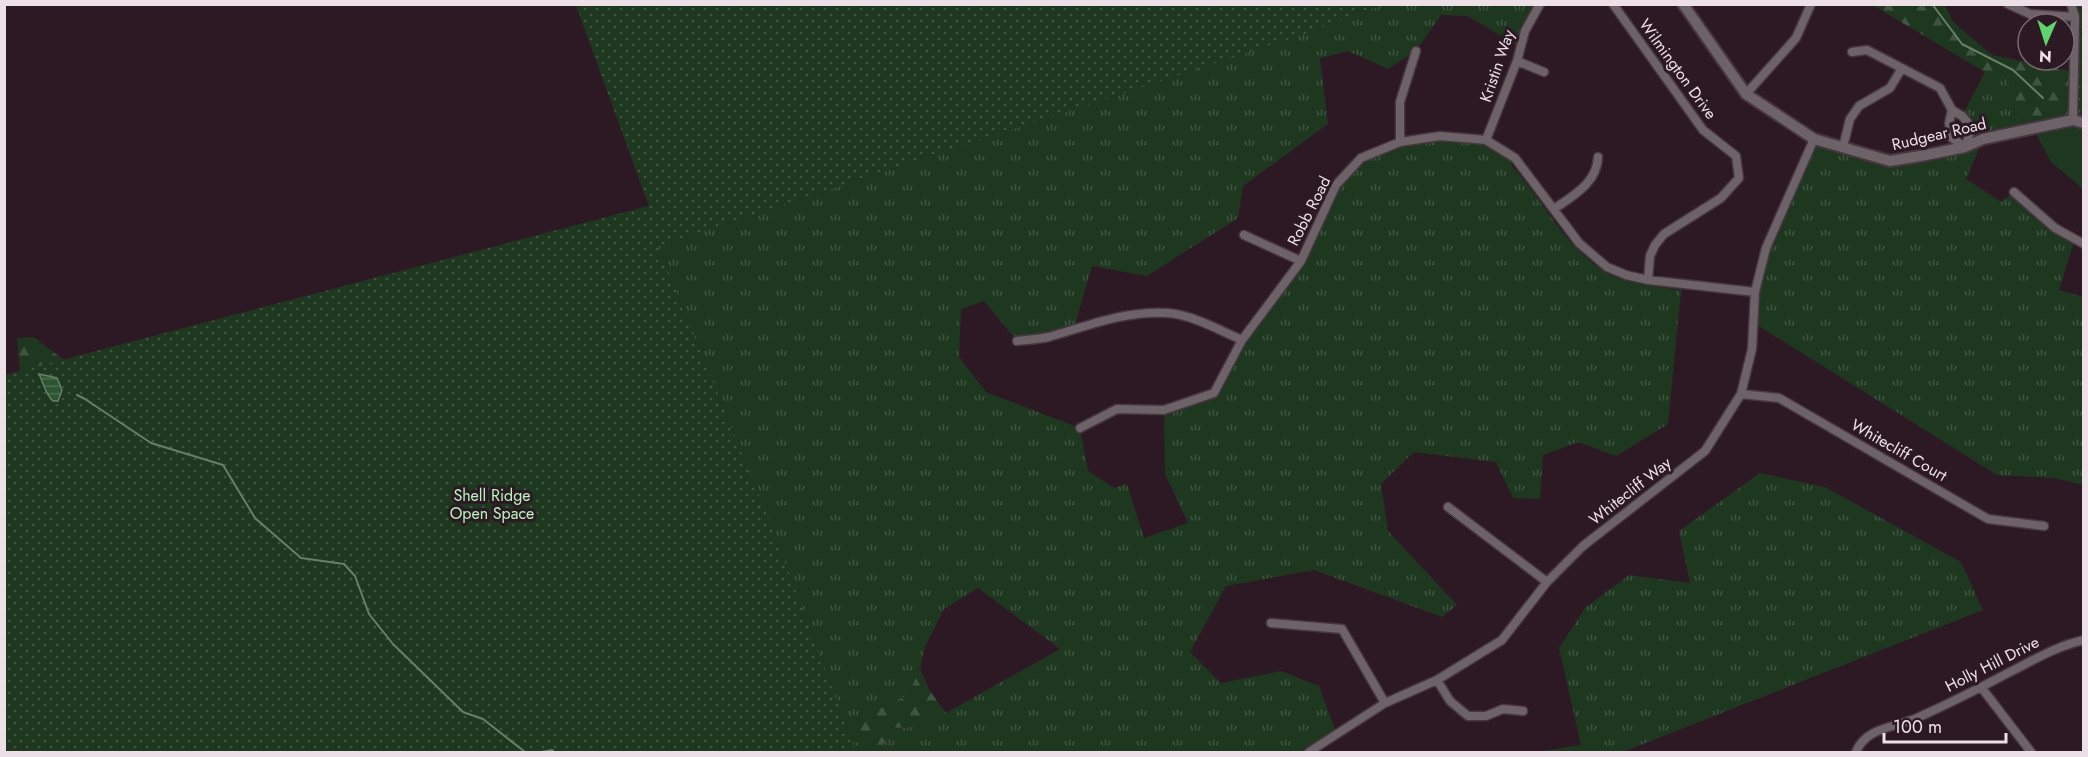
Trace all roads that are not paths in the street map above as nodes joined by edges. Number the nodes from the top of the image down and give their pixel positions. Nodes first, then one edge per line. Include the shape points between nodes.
1 (1540, 4) edge
2 (1613, 4) edge
3 (1811, 4) edge
4 (2008, 4) edge
5 (1684, 5) edge
6 (2026, 12) edge
7 (1416, 51) dead end
8 (1852, 52) dead end
9 (2076, 52) edge
10 (1517, 61) junction
11 (1902, 68) junction
12 (1544, 72) dead end
13 (1746, 94) junction
14 (1952, 110) junction
15 (2078, 121) edge
16 (1814, 139) junction
17 (1485, 140) junction
18 (1400, 142) junction
19 (1843, 147) junction
20 (1965, 147) junction
21 (1598, 157) dead end
22 (2014, 192) dead end
23 (1554, 209) junction
24 (1244, 235) dead end
25 (2084, 244) edge
26 (1301, 261) junction
27 (1648, 280) junction
28 (1755, 292) junction
29 (1242, 340) junction
30 (1017, 341) dead end
31 (1741, 393) junction
32 (1080, 428) dead end
33 (1448, 507) dead end
34 (2044, 526) dead end
35 (1547, 582) junction
36 (1271, 623) dead end
37 (2084, 640) edge
38 (1437, 680) junction
39 (1981, 687) junction
40 (1385, 703) junction
41 (1523, 711) dead end
42 (1311, 752) edge
43 (1856, 753) edge
44 (2031, 753) edge

1 - 10 street, Kristin Way via 1525,31
2 - 27 street, Wilmington Drive via 1703,130 1736,156 1738,178 1721,198 1664,234 1655,244
3 - 13 street via 1796,39
4 - 6 street
5 - 13 street, Rudgear Road
7 - 18 street via 1400,102
8 - 11 street via 1867,50
9 - 15 street
10 - 12 street
10 - 17 street, Kristin Way
11 - 14 street via 1940,88
11 - 19 street via 1890,88 1859,106 1850,119
13 - 16 street, Rudgear Road
14 - 20 street via 1952,138
14 - 20 street via 1969,124
15 - 20 street, Rudgear Road via 1983,139
16 - 19 street, Rudgear Road
16 - 28 street, Whitecliff Way via 1766,248
17 - 18 street, Robb Road via 1440,136
17 - 23 street, Robb Road via 1515,158
18 - 26 street, Robb Road via 1361,158 1336,185
19 - 20 street, Rudgear Road via 1890,161
21 - 23 street via 1598,168 1590,181
22 - 25 street via 2055,228
23 - 27 street, Robb Road via 1579,243 1607,267
24 - 26 street
26 - 29 street, Robb Road
27 - 28 street, Robb Road
28 - 31 street, Whitecliff Way via 1752,349
29 - 30 street via 1191,318 1168,313 1099,322
29 - 32 street, Robb Road via 1214,393 1164,410 1117,410
31 - 34 street, Whitecliff Court via 1779,398 1988,519
31 - 35 street, Whitecliff Way via 1705,451 1583,546
33 - 35 street
35 - 38 street, Whitecliff Way via 1502,640
36 - 40 street via 1341,629
37 - 39 street, Holly Hill Drive via 2056,648
38 - 40 street, Whitecliff Way
38 - 41 street via 1450,701 1468,716 1486,716 1503,709
39 - 43 street, Holly Hill Drive via 1903,724 1876,731 1865,737
39 - 44 street
40 - 42 street, Whitecliff Way

